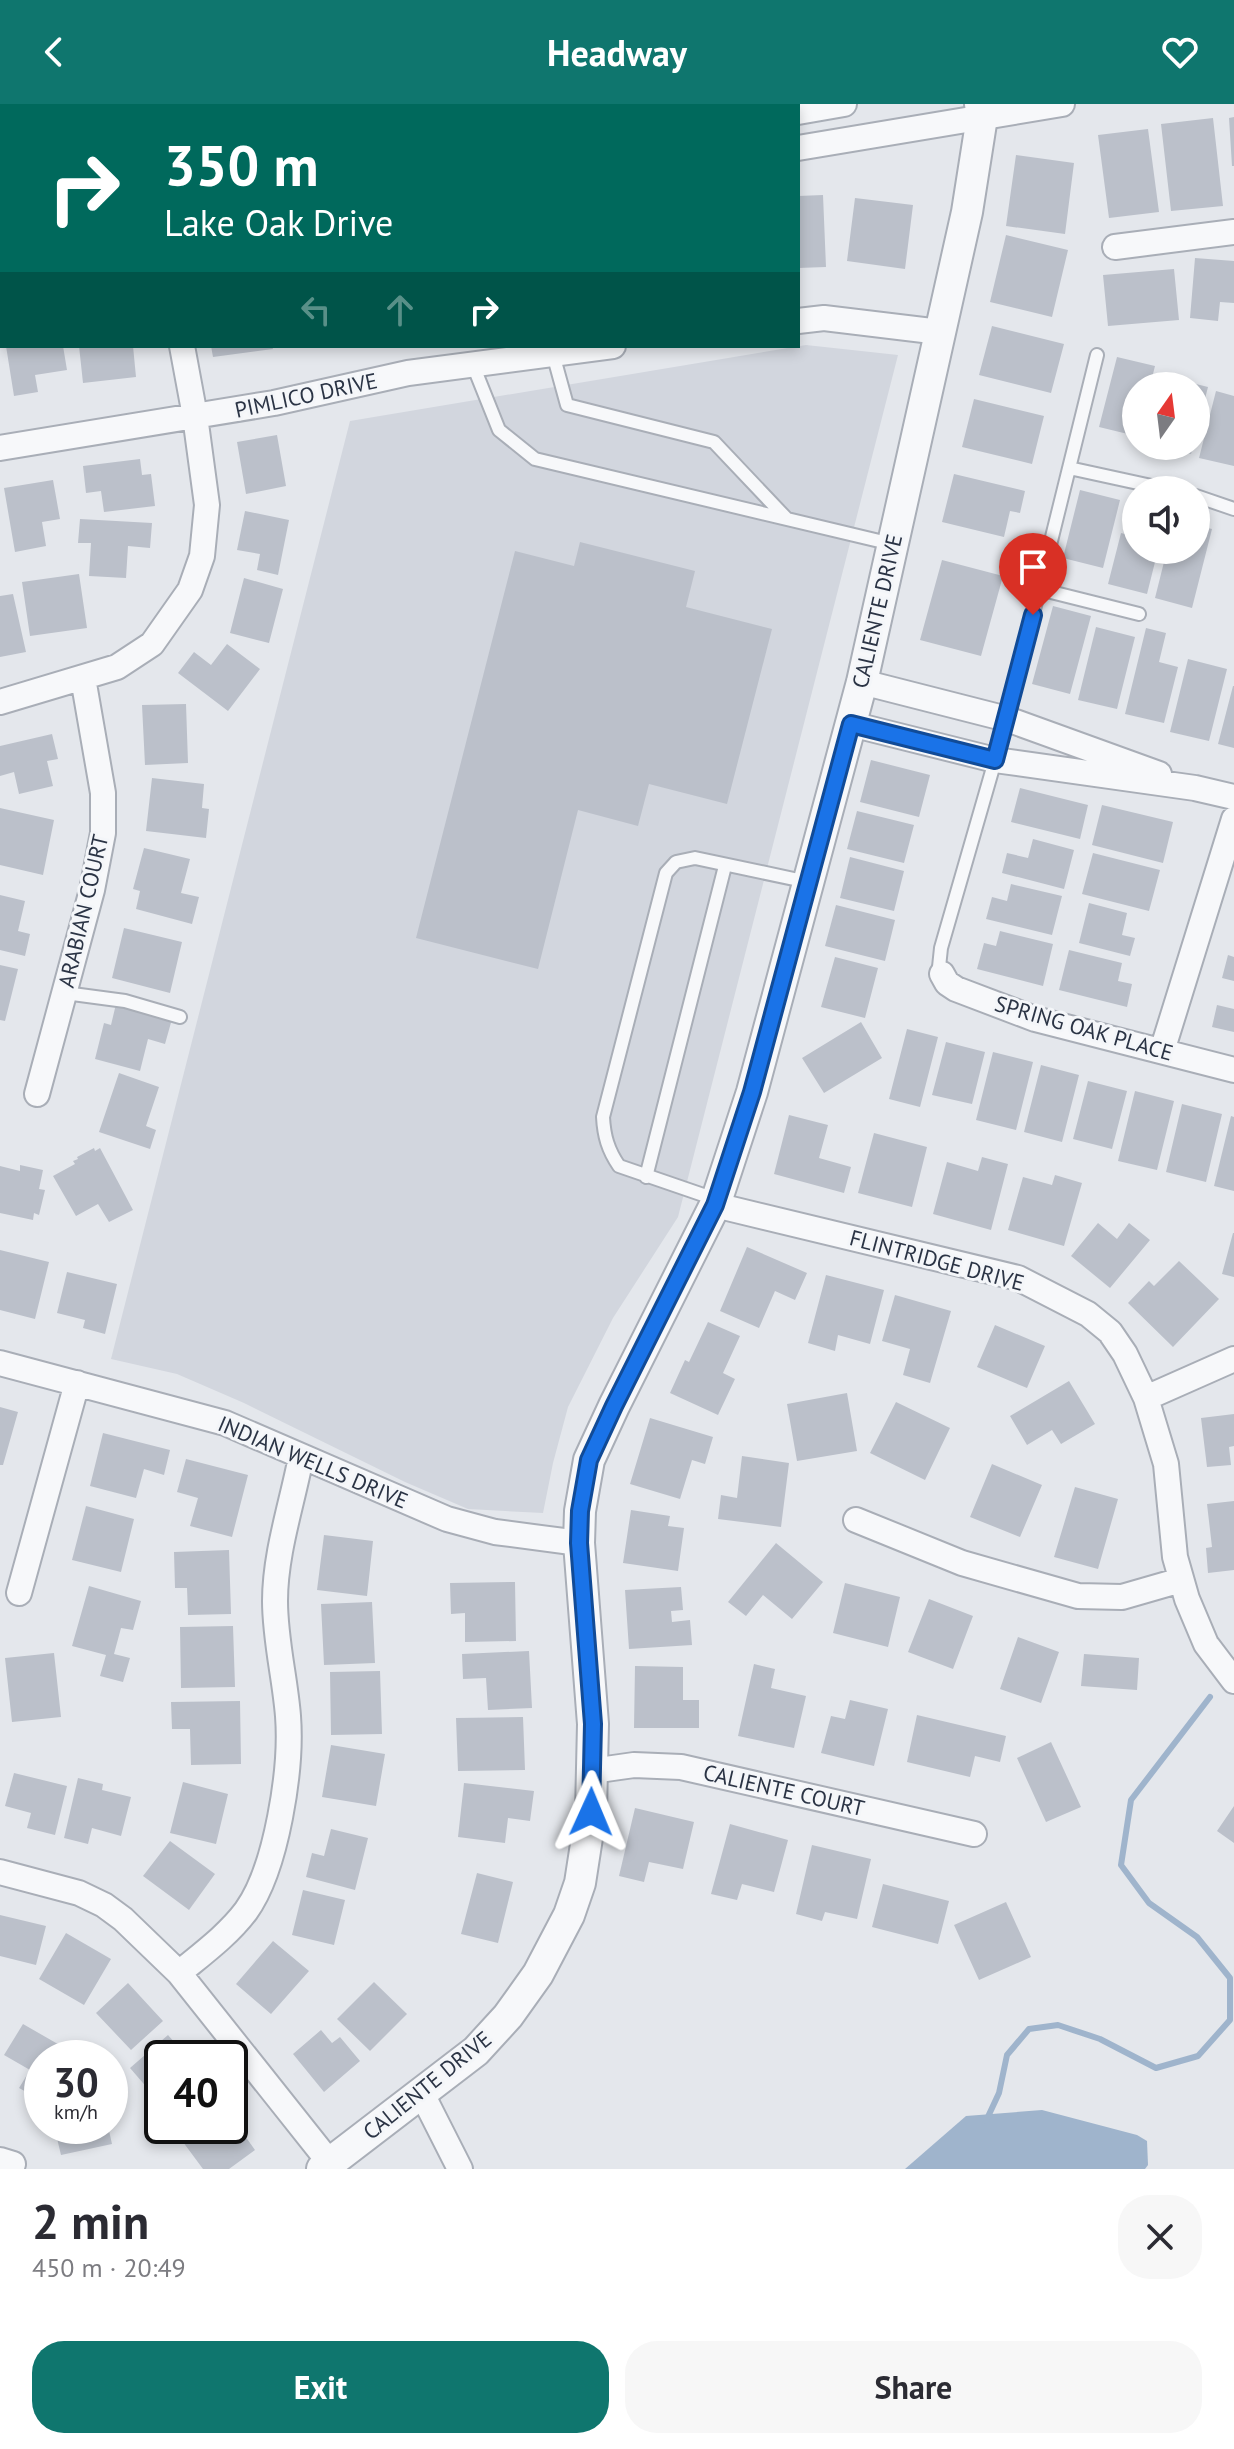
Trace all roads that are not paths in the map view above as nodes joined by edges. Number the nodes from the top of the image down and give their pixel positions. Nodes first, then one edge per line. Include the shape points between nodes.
1 (844, 104) edge
2 (1062, 104) edge
3 (981, 111) edge
4 (800, 112) edge
5 (800, 148) edge
6 (1234, 232) edge
7 (1115, 247) dead end
8 (800, 321) edge
9 (940, 332) junction
10 (182, 348) edge
11 (598, 348) edge
12 (553, 354) junction
13 (1097, 355) dead end
14 (473, 365) junction
15 (195, 416) junction
16 (0, 448) edge
17 (1069, 468) junction
18 (1122, 480) edge
19 (1210, 501) edge
20 (1234, 509) edge
21 (787, 519) junction
22 (892, 544) junction
23 (1039, 589) junction
24 (1139, 614) dead end
25 (83, 678) junction
26 (862, 682) junction
27 (0, 702) edge
28 (1007, 719) junction
29 (851, 724) junction
30 (995, 760) junction
31 (1195, 788) junction
32 (1234, 797) edge
33 (1234, 819) edge
34 (725, 866) junction
35 (808, 882) junction
36 (942, 974) joint
37 (65, 993) junction
38 (180, 1017) dead end
39 (1162, 1051) junction
40 (1234, 1070) edge
41 (37, 1094) dead end
42 (646, 1177) junction
43 (716, 1202) junction
44 (1234, 1359) edge
45 (0, 1363) edge
46 (77, 1383) junction
47 (1146, 1398) junction
48 (301, 1457) junction
49 (856, 1520) dead end
50 (579, 1543) junction
51 (1181, 1580) junction
52 (19, 1593) dead end
53 (1234, 1681) edge
54 (592, 1771) junction
55 (974, 1834) dead end
56 (0, 1872) edge
57 (179, 1973) junction
58 (421, 2092) junction
59 (326, 2166) edge
60 (460, 2169) edge

1 - 4 street
2 - 3 street
3 - 5 street
3 - 9 street, CALIENTE DRIVE via 967,212
6 - 7 street
8 - 9 street via 824,318
9 - 22 street, CALIENTE DRIVE
10 - 15 street
11 - 12 street, PIMLICO DRIVE
12 - 14 street, PIMLICO DRIVE
12 - 21 lane via 567,405 714,442
13 - 17 lane
14 - 15 street, PIMLICO DRIVE
14 - 21 lane via 499,430 535,459
15 - 16 street, PIMLICO DRIVE
15 - 25 street via 207,505 202,556 190,590 152,644 117,667
17 - 18 lane
17 - 23 lane
19 - 20 lane
21 - 22 lane
22 - 26 street, CALIENTE DRIVE
23 - 24 lane
23 - 28 lane
25 - 27 street
25 - 37 street, ARABIAN COURT via 103,793 103,833
26 - 28 street
26 - 29 street, CALIENTE DRIVE
28 - 30 lane
28 - 31 street
29 - 30 street
29 - 35 street, CALIENTE DRIVE
30 - 31 street
30 - 36 lane via 941,948
31 - 32 street
33 - 39 street
34 - 35 lane
34 - 42 lane
34 - 42 lane via 695,858 676,862 666,873 603,1117 614,1160
35 - 43 street, CALIENTE DRIVE via 752,1092
36 - 39 street, SPRING OAK PLACE via 956,989 1035,1019
37 - 38 lane via 125,1001
37 - 41 street, ARABIAN COURT
39 - 40 street, SPRING OAK PLACE
42 - 43 lane
43 - 47 street, FLINTRIDGE DRIVE via 1018,1278 1088,1314 1110,1332
43 - 50 street, CALIENTE DRIVE via 589,1460
44 - 47 street
45 - 46 street, INDIAN WELLS DRIVE
46 - 48 street, INDIAN WELLS DRIVE via 225,1423
46 - 52 street
47 - 51 street, FLINTRIDGE DRIVE via 1166,1464
48 - 50 street, INDIAN WELLS DRIVE via 447,1519 495,1532
48 - 57 street via 275,1597 288,1718 286,1772 272,1852 246,1911
49 - 51 street via 962,1563 1078,1596 1122,1597
50 - 54 street, CALIENTE DRIVE
51 - 53 street, FLINTRIDGE DRIVE via 1206,1644
54 - 55 street, CALIENTE COURT via 634,1765 681,1767
54 - 58 street, CALIENTE DRIVE via 580,1883 538,1974 476,2051
56 - 57 street via 104,1905
57 - 59 street
58 - 59 street, CALIENTE DRIVE
58 - 60 street

